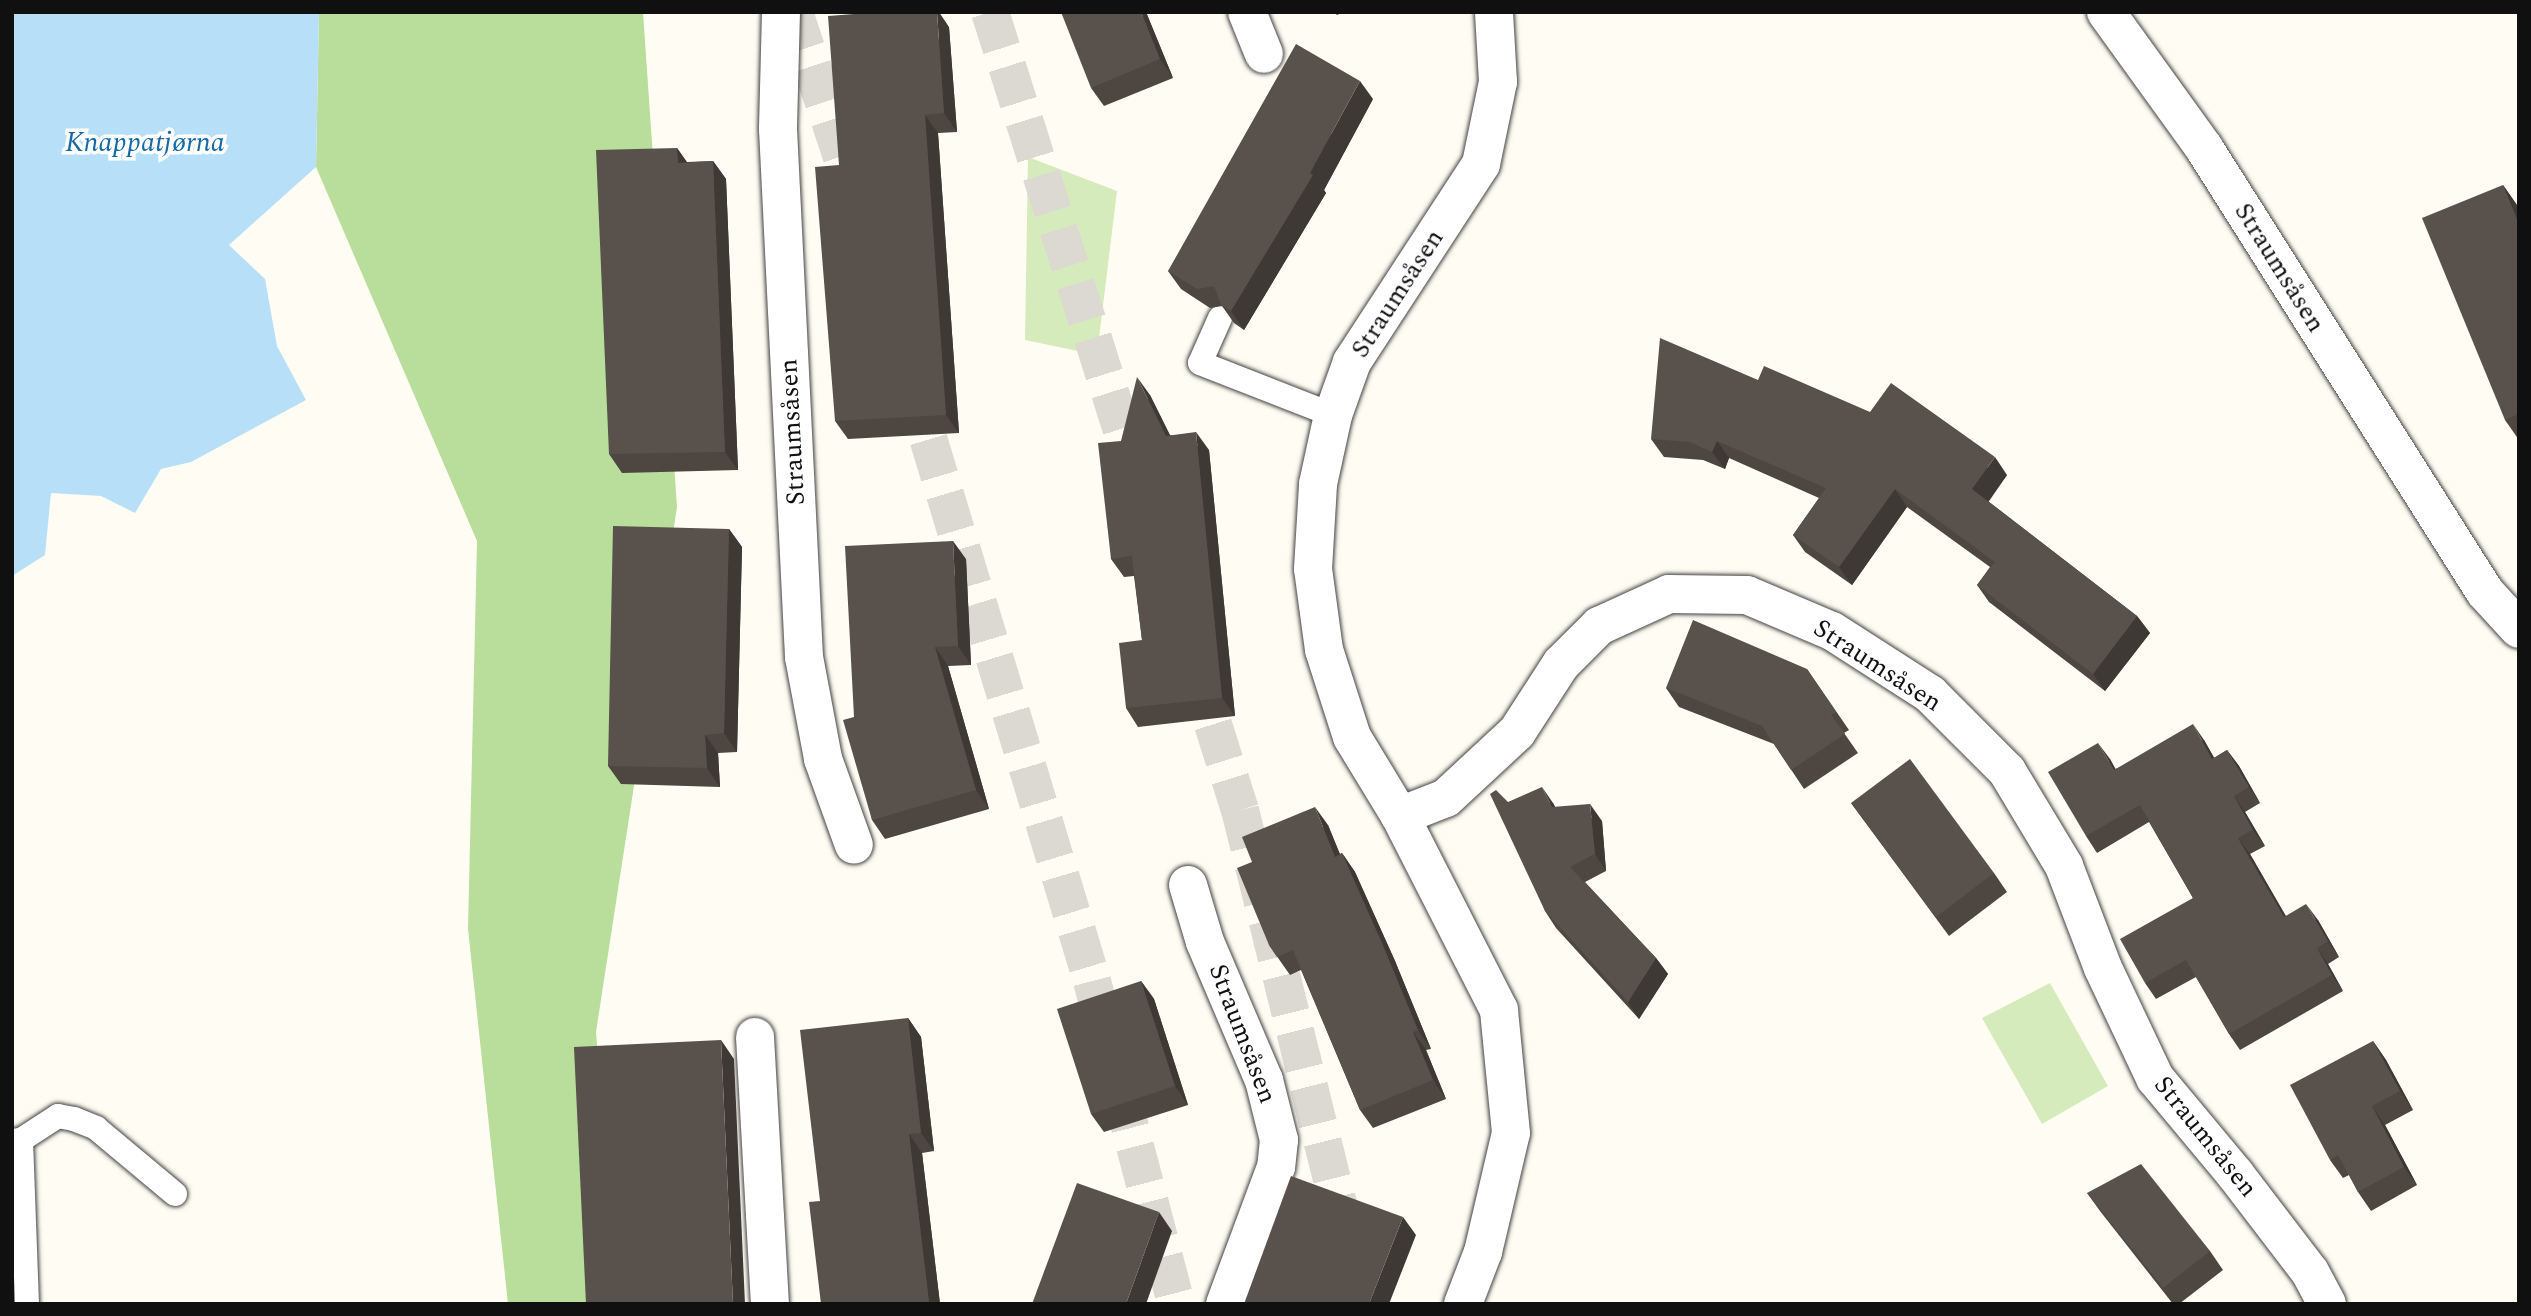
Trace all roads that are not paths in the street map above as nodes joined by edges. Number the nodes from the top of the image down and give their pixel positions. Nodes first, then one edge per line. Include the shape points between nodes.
1 (781, 12) edge
2 (1247, 12) edge
3 (1494, 12) edge
4 (2106, 12) edge
5 (1265, 54) dead end
6 (1220, 318) edge
7 (1333, 415) junction
8 (2519, 629) edge
9 (1400, 816) junction
10 (854, 845) dead end
11 (1188, 885) dead end
12 (755, 1037) dead end
13 (17, 1140) edge
14 (175, 1195) dead end
15 (27, 1304) edge
16 (770, 1304) edge
17 (1225, 1304) edge
18 (1463, 1304) edge
19 (2327, 1304) edge

1 - 10 street, Straumsåsen via 778,128 804,657 823,759
2 - 5 street
3 - 7 street, Straumsåsen via 1498,82 1481,164 1442,229 1385,306 1352,362
4 - 8 street, Straumsåsen via 2204,148 2485,592
6 - 7 lane via 1200,363
7 - 9 street, Straumsåsen via 1318,484 1313,569 1324,650 1352,737
9 - 18 street, Straumsåsen via 1499,1010 1511,1133 1483,1252
9 - 19 street, Straumsåsen via 1446,798 1517,732 1561,664 1599,626 1669,594 1747,596 1832,631 1930,694 2007,771 2064,866 2103,968 2155,1078 2310,1272
11 - 17 street, Straumsåsen via 1205,942 1265,1080 1279,1140 1276,1167
12 - 16 street
13 - 14 lane via 58,1116 74,1119 96,1128
13 - 15 lane

